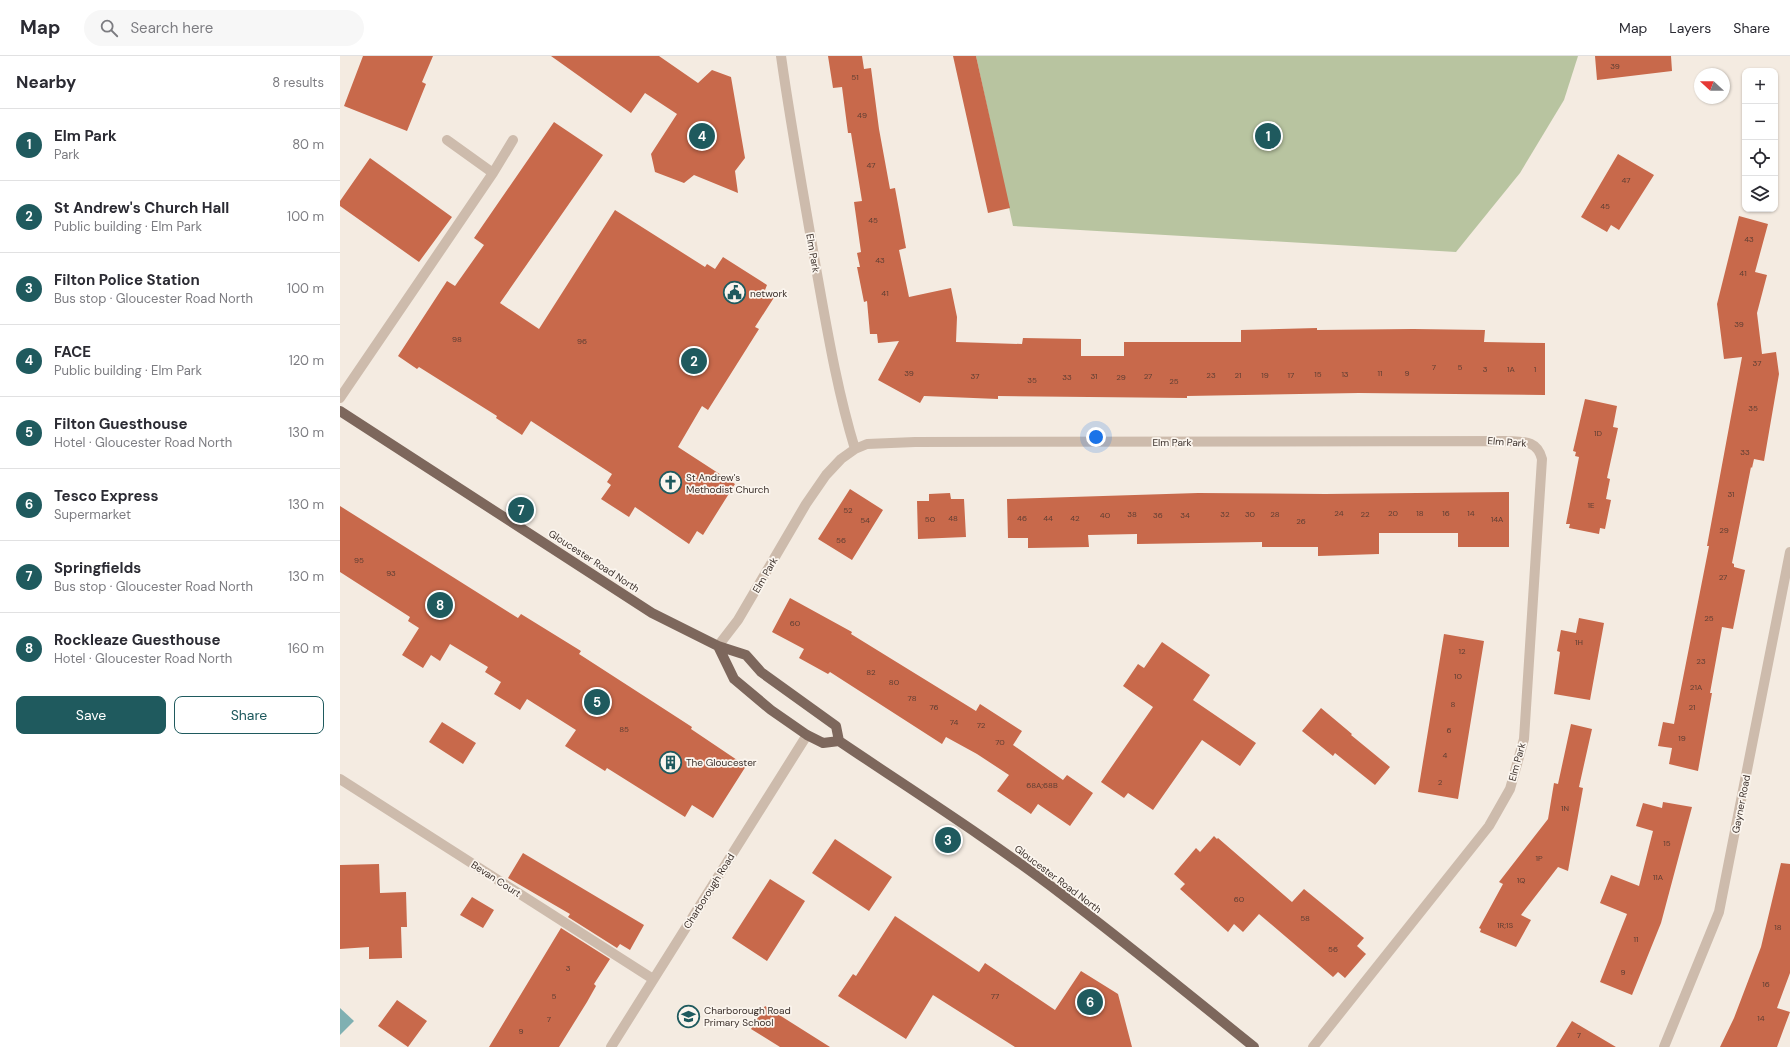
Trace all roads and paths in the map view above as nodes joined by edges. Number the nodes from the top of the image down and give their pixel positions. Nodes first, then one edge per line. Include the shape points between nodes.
1 (780, 56) edge
2 (447, 140) dead end
3 (513, 140) dead end
4 (493, 173) junction
5 (340, 398) edge
6 (340, 411) edge
7 (855, 448) junction
8 (1790, 552) edge
9 (718, 646) junction
10 (807, 735) junction
11 (838, 741) junction
12 (340, 779) edge
13 (653, 979) junction
14 (1315, 1044) edge
15 (611, 1047) edge
16 (1254, 1047) edge
17 (1664, 1047) edge

1 - 7 street, Elm Park via 827,329 843,410
2 - 4 street
3 - 4 street
4 - 5 street
6 - 9 main road, Gloucester Road North via 652,613
7 - 9 street, Elm Park via 826,475 806,504 738,620
7 - 14 street, Elm Park via 867,444 902,442 1505,440 1529,442 1539,450 1542,459 1524,739 1510,789 1489,826
8 - 17 street, Gayner Road via 1719,912
9 - 10 main road via 734,679 771,710
9 - 11 main road, Gloucester Road North via 746,655 761,672 836,726
10 - 11 main road via 823,743
10 - 13 street, Charborough Road
11 - 16 main road, Gloucester Road North via 1060,893 1196,998
12 - 13 street, Bevan Court
13 - 15 street, Charborough Road

